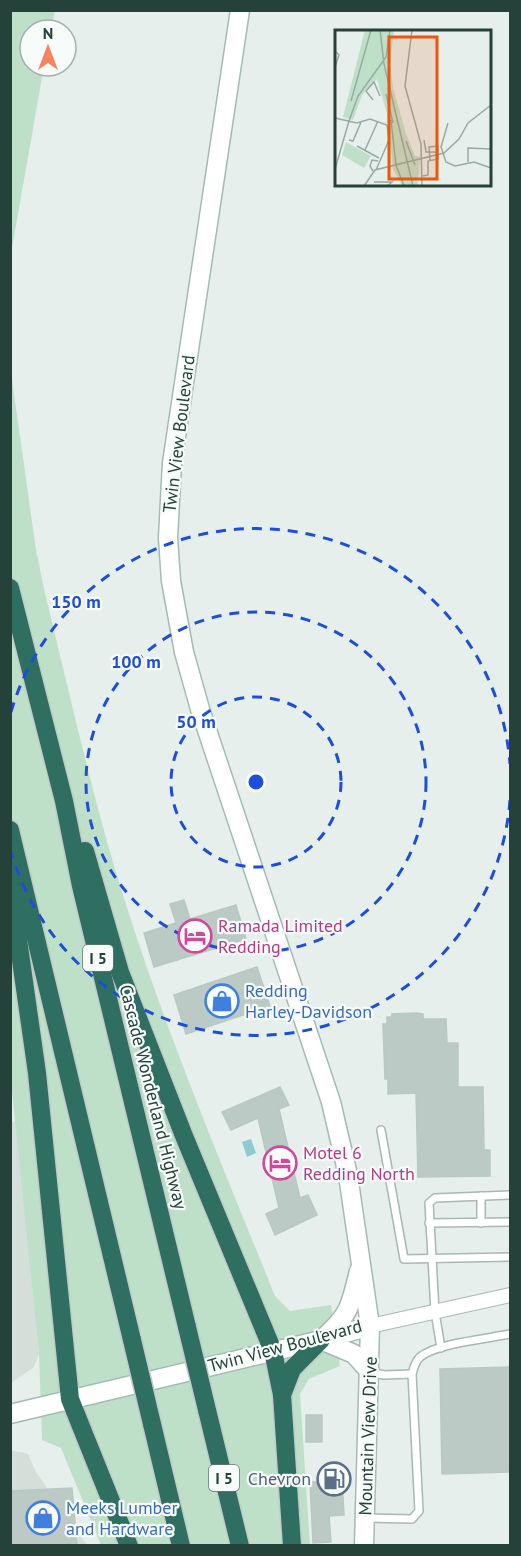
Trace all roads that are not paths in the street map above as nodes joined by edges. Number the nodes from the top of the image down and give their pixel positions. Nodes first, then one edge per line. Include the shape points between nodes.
1 (240, 10) edge
2 (10, 588) edge
3 (64, 801) junction
4 (10, 830) edge
5 (10, 883) edge
6 (381, 1130) dead end
7 (510, 1195) edge
8 (480, 1196) junction
9 (510, 1222) edge
10 (429, 1223) junction
11 (481, 1223) junction
12 (510, 1257) edge
13 (362, 1258) junction
14 (431, 1258) junction
15 (510, 1294) edge
16 (435, 1312) junction
17 (370, 1326) junction
18 (510, 1334) edge
19 (321, 1340) junction
20 (441, 1348) junction
21 (273, 1351) junction
22 (370, 1372) junction
23 (412, 1374) junction
24 (282, 1395) junction
25 (70, 1399) junction
26 (10, 1414) edge
27 (365, 1518) junction
28 (129, 1545) edge
29 (182, 1545) edge
30 (240, 1545) edge
31 (292, 1545) edge
32 (364, 1545) edge

1 - 13 street, Twin View Boulevard via 172,463 168,509 171,581 200,709 331,1102
2 - 3 highway, Cascade Wonderland Highway / I 5
3 - 21 highway via 84,848 120,972 151,1054
3 - 30 highway, Cascade Wonderland Highway / I 5, bridge via 81,886
4 - 29 highway, bridge
5 - 25 highway via 38,1073
6 - 14 lane via 404,1259
7 - 8 lane
8 - 10 lane via 435,1198 429,1203
8 - 11 lane
9 - 11 lane
10 - 11 lane
10 - 14 lane
12 - 14 lane
13 - 17 street, Twin View Boulevard
13 - 19 street via 350,1309 341,1324
14 - 16 lane
15 - 16 street
16 - 17 street
16 - 20 lane
17 - 19 street, Twin View Boulevard
17 - 22 street, Mountain View Drive
18 - 20 lane
19 - 21 street, Twin View Boulevard
19 - 22 street via 354,1354
19 - 24 highway via 292,1369
20 - 23 lane via 421,1356
21 - 24 highway
21 - 25 street, Twin View Boulevard
22 - 23 lane
22 - 27 street, Mountain View Drive
23 - 27 lane via 419,1511 412,1519
24 - 31 highway
25 - 26 street, Twin View Boulevard
25 - 28 highway
27 - 32 street, Mountain View Drive

